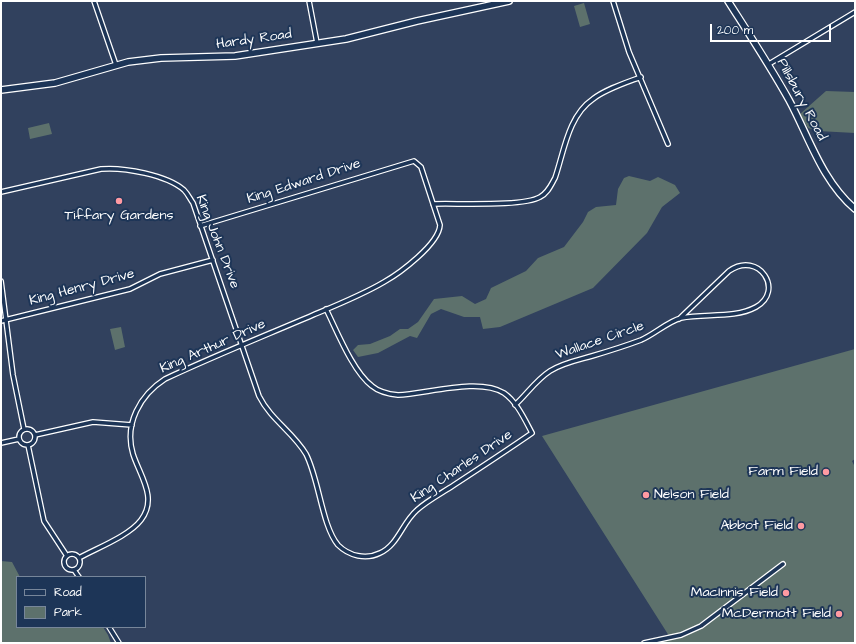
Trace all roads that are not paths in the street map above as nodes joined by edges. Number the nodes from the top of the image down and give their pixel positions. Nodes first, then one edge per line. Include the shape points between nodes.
1 (94, 1) edge
2 (309, 1) edge
3 (509, 1) edge
4 (613, 1) edge
5 (728, 1) edge
6 (855, 12) edge
7 (317, 44) junction
8 (769, 64) junction
9 (116, 65) junction
10 (640, 77) junction
11 (1, 90) edge
12 (668, 144) dead end
13 (414, 161) joint
14 (1, 192) edge
15 (433, 204) junction
16 (855, 208) edge
17 (200, 226) junction
18 (213, 260) junction
19 (1, 281) edge
20 (326, 309) junction
21 (679, 319) junction
22 (6, 320) junction
23 (1, 321) edge
24 (243, 345) junction
25 (515, 405) junction
26 (132, 425) junction
27 (24, 429) junction
28 (35, 435) junction
29 (19, 439) junction
30 (1, 442) edge
31 (28, 445) junction
32 (67, 556) junction
33 (79, 558) junction
34 (783, 564) dead end
35 (74, 570) junction
36 (78, 576) edge
37 (110, 628) edge
38 (119, 643) edge
39 (644, 643) edge

1 - 9 street
2 - 7 street
3 - 7 street, Hardy Road
4 - 10 street via 625,42
5 - 8 street, Pillsbury Road
6 - 8 street
7 - 9 street, Hardy Road via 235,56 161,58
8 - 16 street, Pillsbury Road via 826,174 836,190
9 - 11 street, Hardy Road via 55,83
10 - 12 street
10 - 15 street via 593,98 580,111 573,124 555,178 542,197 524,202
13 - 15 street, King Arthur Drive via 421,167
13 - 17 street, King Edward Drive
14 - 17 street, King John Drive via 101,169 125,168 178,186 188,195
15 - 20 street, King Arthur Drive via 440,225 438,234 432,242 386,281
17 - 18 street, King John Drive
18 - 22 street, King Henry Drive via 160,274 130,289
18 - 24 street, King John Drive
19 - 22 street
20 - 24 street, King Arthur Drive
20 - 25 street via 362,376 380,391 398,395 463,387 487,387 504,393
21 - 21 street, Wallace Circle via 754,308 767,294 765,276 755,266 737,266
21 - 25 street, Wallace Circle via 633,343 557,367 542,377
22 - 23 street, King Henry Drive
22 - 27 street via 14,381
24 - 25 street, King Charles Drive via 265,408 298,442 306,454 334,539 343,549 356,556 371,556 385,550 418,509 532,433
24 - 26 street, King Arthur Drive via 157,384 138,405
26 - 28 street via 93,422
26 - 33 street, King Arthur Drive via 132,450 148,491 142,520 131,529
27 - 28 street via 32,430
27 - 29 street
28 - 31 street via 34,442
29 - 30 street
29 - 31 street via 22,444
31 - 32 street via 44,521
32 - 33 street via 73,554
32 - 35 street via 63,562 65,567
33 - 35 street via 80,565
34 - 39 street via 701,626 681,635
35 - 36 street
37 - 38 street

